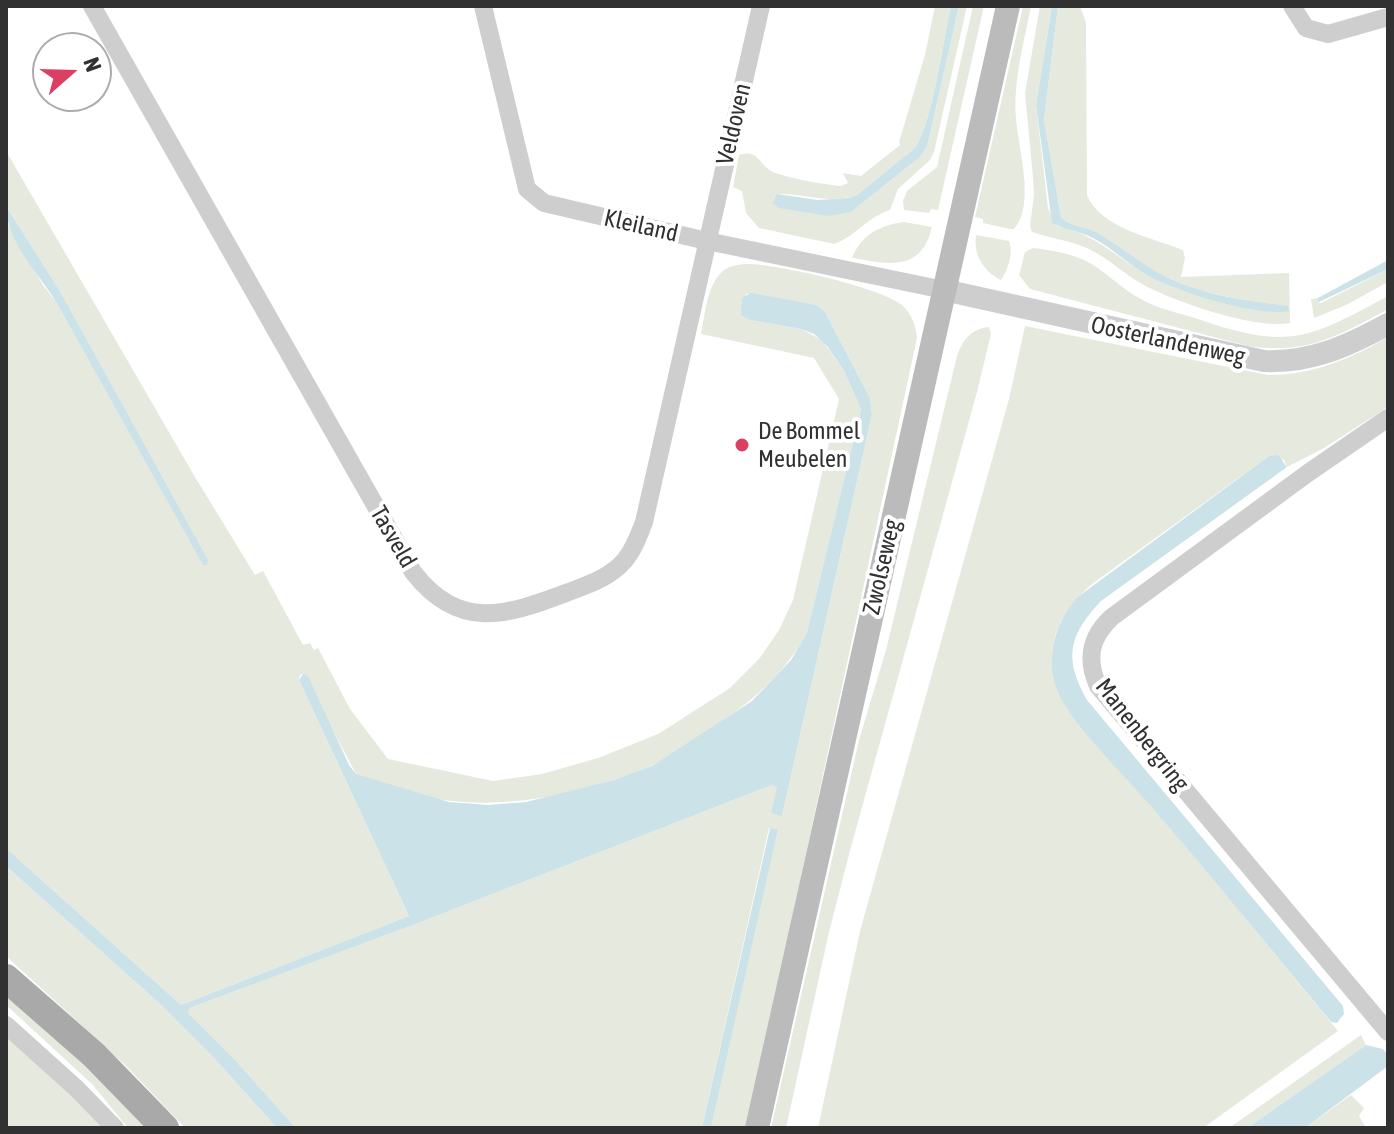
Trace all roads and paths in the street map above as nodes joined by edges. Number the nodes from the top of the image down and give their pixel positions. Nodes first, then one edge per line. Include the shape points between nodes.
1 (92, 6) edge
2 (483, 6) edge
3 (761, 6) edge
4 (1008, 6) edge
5 (1292, 6) edge
6 (1388, 17) edge
7 (707, 241) junction
8 (944, 290) junction
9 (1388, 324) edge
10 (1388, 418) edge
11 (6, 978) edge
12 (6, 1025) edge
13 (1388, 1032) edge
14 (115, 1128) edge
15 (165, 1128) edge
16 (757, 1128) edge

1 - 7 street, Tasveld via 413,572 448,605 489,615 510,613 598,581 625,561 644,522
2 - 7 street, Kleiland via 527,189 544,203
3 - 7 street, Veldoven
4 - 8 main road, Zwolseweg
5 - 6 street via 1306,28 1328,34
7 - 8 street, Kleiland
8 - 9 street, Oosterlandenweg via 1264,361 1315,357
8 - 16 main road, Zwolseweg
10 - 13 street, Manenbergring via 1112,617 1094,638 1091,665 1098,686
11 - 15 main road via 94,1055
12 - 14 street

